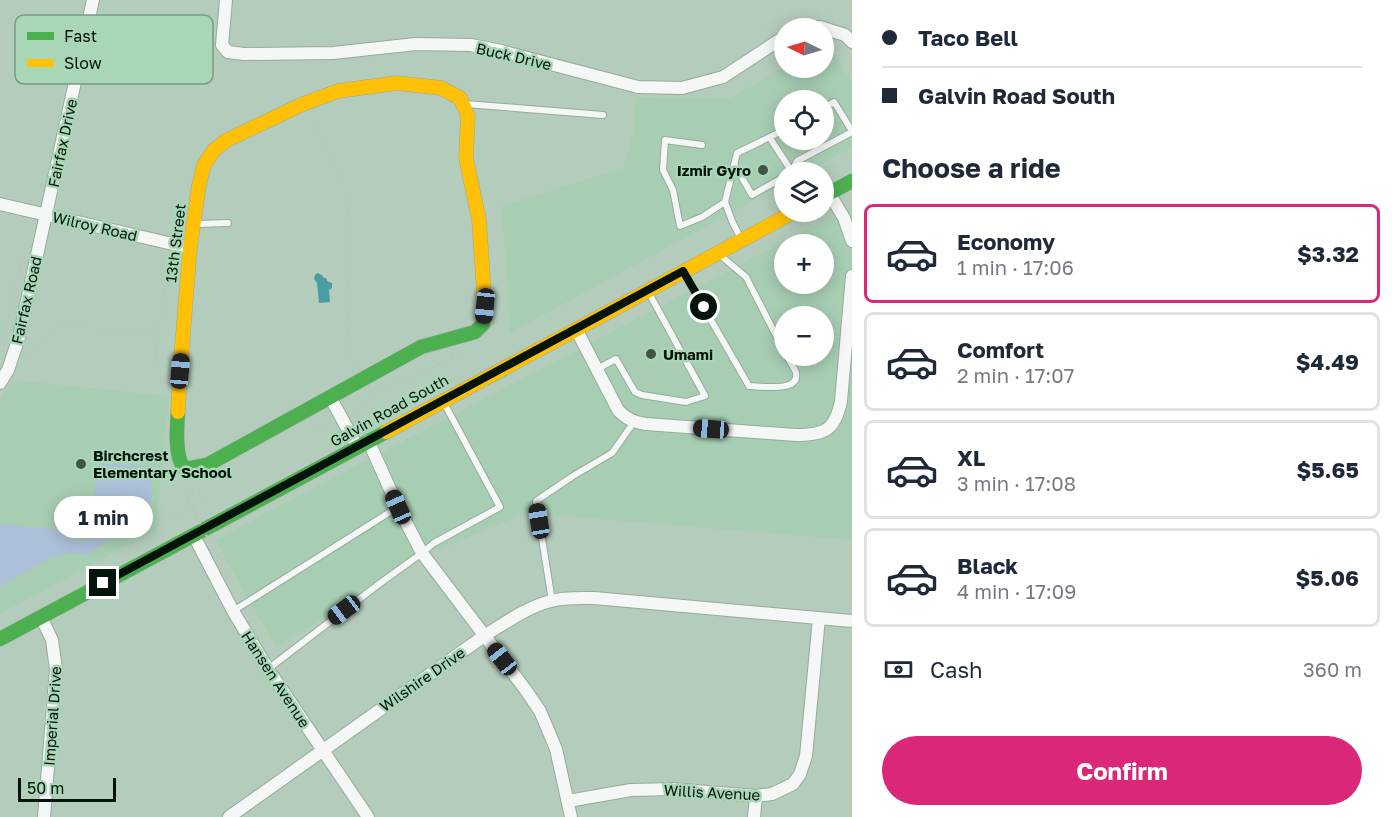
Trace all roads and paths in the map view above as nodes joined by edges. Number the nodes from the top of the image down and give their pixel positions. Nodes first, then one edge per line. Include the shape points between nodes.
1 (93, 0) edge
2 (226, 0) edge
3 (90, 15) edge
4 (834, 31) edge
5 (852, 42) edge
6 (774, 44) edge
7 (75, 84) edge
8 (834, 102) edge
9 (303, 104) junction
10 (463, 104) junction
11 (603, 115) dead end
12 (852, 131) edge
13 (774, 136) edge
14 (770, 138) junction
15 (702, 145) dead end
16 (786, 162) edge
17 (797, 162) edge
18 (734, 163) junction
19 (852, 181) edge
20 (774, 183) edge
21 (834, 190) edge
22 (725, 202) junction
23 (0, 204) edge
24 (834, 205) edge
25 (46, 215) junction
26 (775, 222) edge
27 (228, 223) dead end
28 (193, 224) junction
29 (852, 238) edge
30 (742, 239) junction
31 (171, 244) junction
32 (190, 248) junction
33 (716, 253) junction
34 (23, 254) dead end
35 (683, 271) junction
36 (852, 276) edge
37 (648, 290) junction
38 (576, 329) junction
39 (774, 332) edge
40 (0, 346) edge
41 (792, 366) edge
42 (155, 369) dead end
43 (597, 369) junction
44 (359, 381) junction
45 (0, 383) edge
46 (330, 397) junction
47 (442, 400) junction
48 (634, 422) junction
49 (363, 443) junction
50 (398, 507) junction
51 (164, 516) dead end
52 (194, 536) junction
53 (422, 554) junction
54 (226, 571) dead end
55 (552, 601) junction
56 (233, 611) junction
57 (41, 617) junction
58 (819, 618) junction
59 (852, 621) edge
60 (484, 636) junction
61 (0, 639) edge
62 (268, 669) junction
63 (322, 750) junction
64 (756, 796) junction
65 (568, 801) junction
66 (44, 817) edge
67 (229, 817) edge
68 (368, 817) edge
69 (571, 817) edge
70 (754, 817) edge

1 - 3 street, Fairfax Drive
2 - 6 street, Buck Drive via 222,45 228,52 333,53 416,44 471,45 638,87 682,88 723,77
4 - 5 street
7 - 25 street, Fairfax Drive
8 - 12 lane
9 - 10 street, 13th Street via 338,91 397,83 441,88 460,98
9 - 28 street, 13th Street via 214,150 204,165
9 - 44 path via 346,192 352,244 350,351
10 - 11 lane
10 - 44 street via 468,116 466,158 479,220 483,324 475,332 422,347
12 - 17 lane
13 - 14 lane
14 - 16 lane
14 - 18 lane via 737,153
15 - 22 lane via 665,140 663,170 673,190 680,226
18 - 20 lane via 752,195
18 - 22 lane
19 - 21 street
22 - 30 lane
23 - 25 street, Wilroy Road
24 - 29 street
25 - 31 street, Wilroy Road
25 - 45 street, Fairfax Road via 19,337
26 - 30 street, Galvin Road South
27 - 28 lane
28 - 32 street, 13th Street
30 - 33 street, Galvin Road South
31 - 32 street, Wilroy Road
31 - 42 path
32 - 46 street, 13th Street via 177,435 180,464 185,469 207,465
33 - 35 street, Galvin Road South
33 - 39 lane via 746,278
34 - 40 path
35 - 37 street, Galvin Road South
35 - 41 lane via 749,386 791,385 796,373
36 - 48 street via 841,401 838,416 826,430 796,435
37 - 38 street, Galvin Road South
37 - 43 lane via 705,396 686,402 642,395 635,392 616,359
38 - 43 street
38 - 47 street, Galvin Road South
43 - 48 street via 618,410
44 - 46 street
46 - 49 street
47 - 49 street, Galvin Road South
47 - 53 lane via 500,507 434,543
48 - 55 lane via 612,453 536,501
49 - 50 street
49 - 52 street, Galvin Road South
50 - 53 street
50 - 56 lane
51 - 54 path, bridge via 186,510 197,506 202,503 202,492 188,492 188,502
52 - 56 street, Hansen Avenue
52 - 57 street, Galvin Road South
53 - 60 street
53 - 62 lane
55 - 58 street, Wilshire Drive via 594,598
55 - 60 street, Wilshire Drive via 521,613
56 - 62 street, Hansen Avenue
57 - 61 street, Galvin Road South
57 - 66 street, Imperial Drive via 52,640 56,669
58 - 59 street, Wilshire Drive
58 - 64 street, Willis Avenue via 806,756 800,774 783,790
60 - 63 street, Wilshire Drive
60 - 65 street via 540,711 556,749
62 - 63 street, Hansen Avenue
63 - 67 street, Wilshire Drive
63 - 68 street, Hansen Avenue
64 - 65 street, Willis Avenue via 673,789 610,793
64 - 70 street
65 - 69 street

